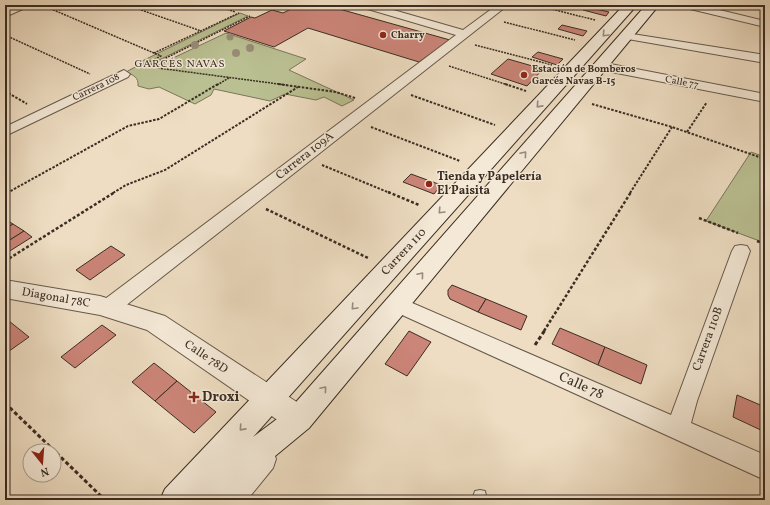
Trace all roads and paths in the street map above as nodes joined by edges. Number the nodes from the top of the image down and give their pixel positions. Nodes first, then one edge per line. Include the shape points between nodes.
1 (21, 5) edge
2 (42, 5) edge
3 (126, 5) edge
4 (216, 5) edge
5 (365, 5) edge
6 (503, 5) edge
7 (536, 5) edge
8 (631, 5) edge
9 (653, 5) edge
10 (686, 5) edge
11 (235, 12) dead end
12 (5, 13) edge
13 (239, 13) dead end
14 (250, 16) dead end
15 (486, 17) junction
16 (597, 21) dead end
17 (765, 24) edge
18 (200, 31) junction
19 (5, 35) edge
20 (626, 36) junction
21 (460, 37) junction
22 (576, 41) dead end
23 (154, 53) junction
24 (429, 60) junction
25 (765, 60) edge
26 (147, 63) junction
27 (152, 65) junction
28 (600, 66) junction
29 (124, 74) joint
30 (568, 75) junction
31 (229, 78) junction
32 (108, 82) junction
33 (298, 87) junction
34 (393, 88) junction
35 (716, 89) junction
36 (5, 91) edge
37 (527, 92) dead end
38 (765, 98) edge
39 (590, 103) dead end
40 (373, 104) junction
41 (44, 113) junction
42 (352, 119) junction
43 (496, 125) dead end
44 (672, 127) junction
45 (5, 132) edge
46 (687, 132) junction
47 (303, 157) junction
48 (765, 159) edge
49 (462, 162) dead end
50 (5, 194) edge
51 (247, 200) junction
52 (422, 207) dead end
53 (699, 218) dead end
54 (745, 241) junction
55 (765, 244) edge
56 (370, 259) dead end
57 (5, 261) edge
58 (5, 289) edge
59 (396, 304) junction
60 (108, 308) junction
61 (525, 361) junction
62 (269, 399) junction
63 (5, 403) edge
64 (299, 419) junction
65 (678, 429) junction
66 (765, 468) edge
67 (105, 500) edge
68 (176, 500) edge
69 (197, 500) edge
70 (230, 500) edge

1 - 12 main road
2 - 23 path
3 - 18 path
4 - 11 path
5 - 21 street
6 - 15 street, Carrera 109A
7 - 16 path
8 -> 30 main road, Carrera 110
9 - 20 main road, Carrera 110
10 - 17 street
13 - 18 path
14 - 27 path
15 - 21 street, Carrera 109A
15 - 22 path
18 - 23 path
19 - 32 path
20 - 25 street
20 - 28 main road, Carrera 110
21 - 24 street, Carrera 109A
21 - 30 path
23 - 26 path, Carrera 108 via 161,56
24 - 34 street, Carrera 109A
24 - 37 path
26 - 27 path
26 - 29 path, Carrera 108
27 - 31 path
28 - 30 main road, Carrera 110
28 - 35 street, Calle 77
29 - 32 street, Carrera 108
59 -> 30 main road, Carrera 110
30 -> 62 main road, Carrera 110
31 - 33 path
31 - 50 path via 159,119 128,126
32 - 41 street, Carrera 108
33 - 40 path via 336,92
33 - 57 path via 165,170 126,185
34 - 40 street, Carrera 109A
34 - 43 path
35 - 38 street, Calle 77
35 - 46 path
36 - 41 path
39 - 44 path
40 - 42 street, Carrera 109A
41 - 45 street, Carrera 108
42 - 47 street, Carrera 109A
42 - 49 path
44 - 46 path
44 - 61 path
46 - 48 path
47 - 51 street, Carrera 109A
47 - 52 path
51 - 56 path
51 - 60 street, Carrera 109A
53 - 54 path
54 - 55 path
54 - 65 street, Carrera 110B
58 - 60 main road, Diagonal 78C
59 - 61 street, Calle 78
64 -> 59 main road, Carrera 110
60 - 62 main road, Calle 78D via 156,323
61 - 65 street, Calle 78
62 - 64 main road, Calle 78D
62 -> 68 main road, Carrera 110
63 - 67 path
64 - 69 main road, Carrera 110
64 - 70 street, Carrera 110
65 - 66 street, Calle 78

